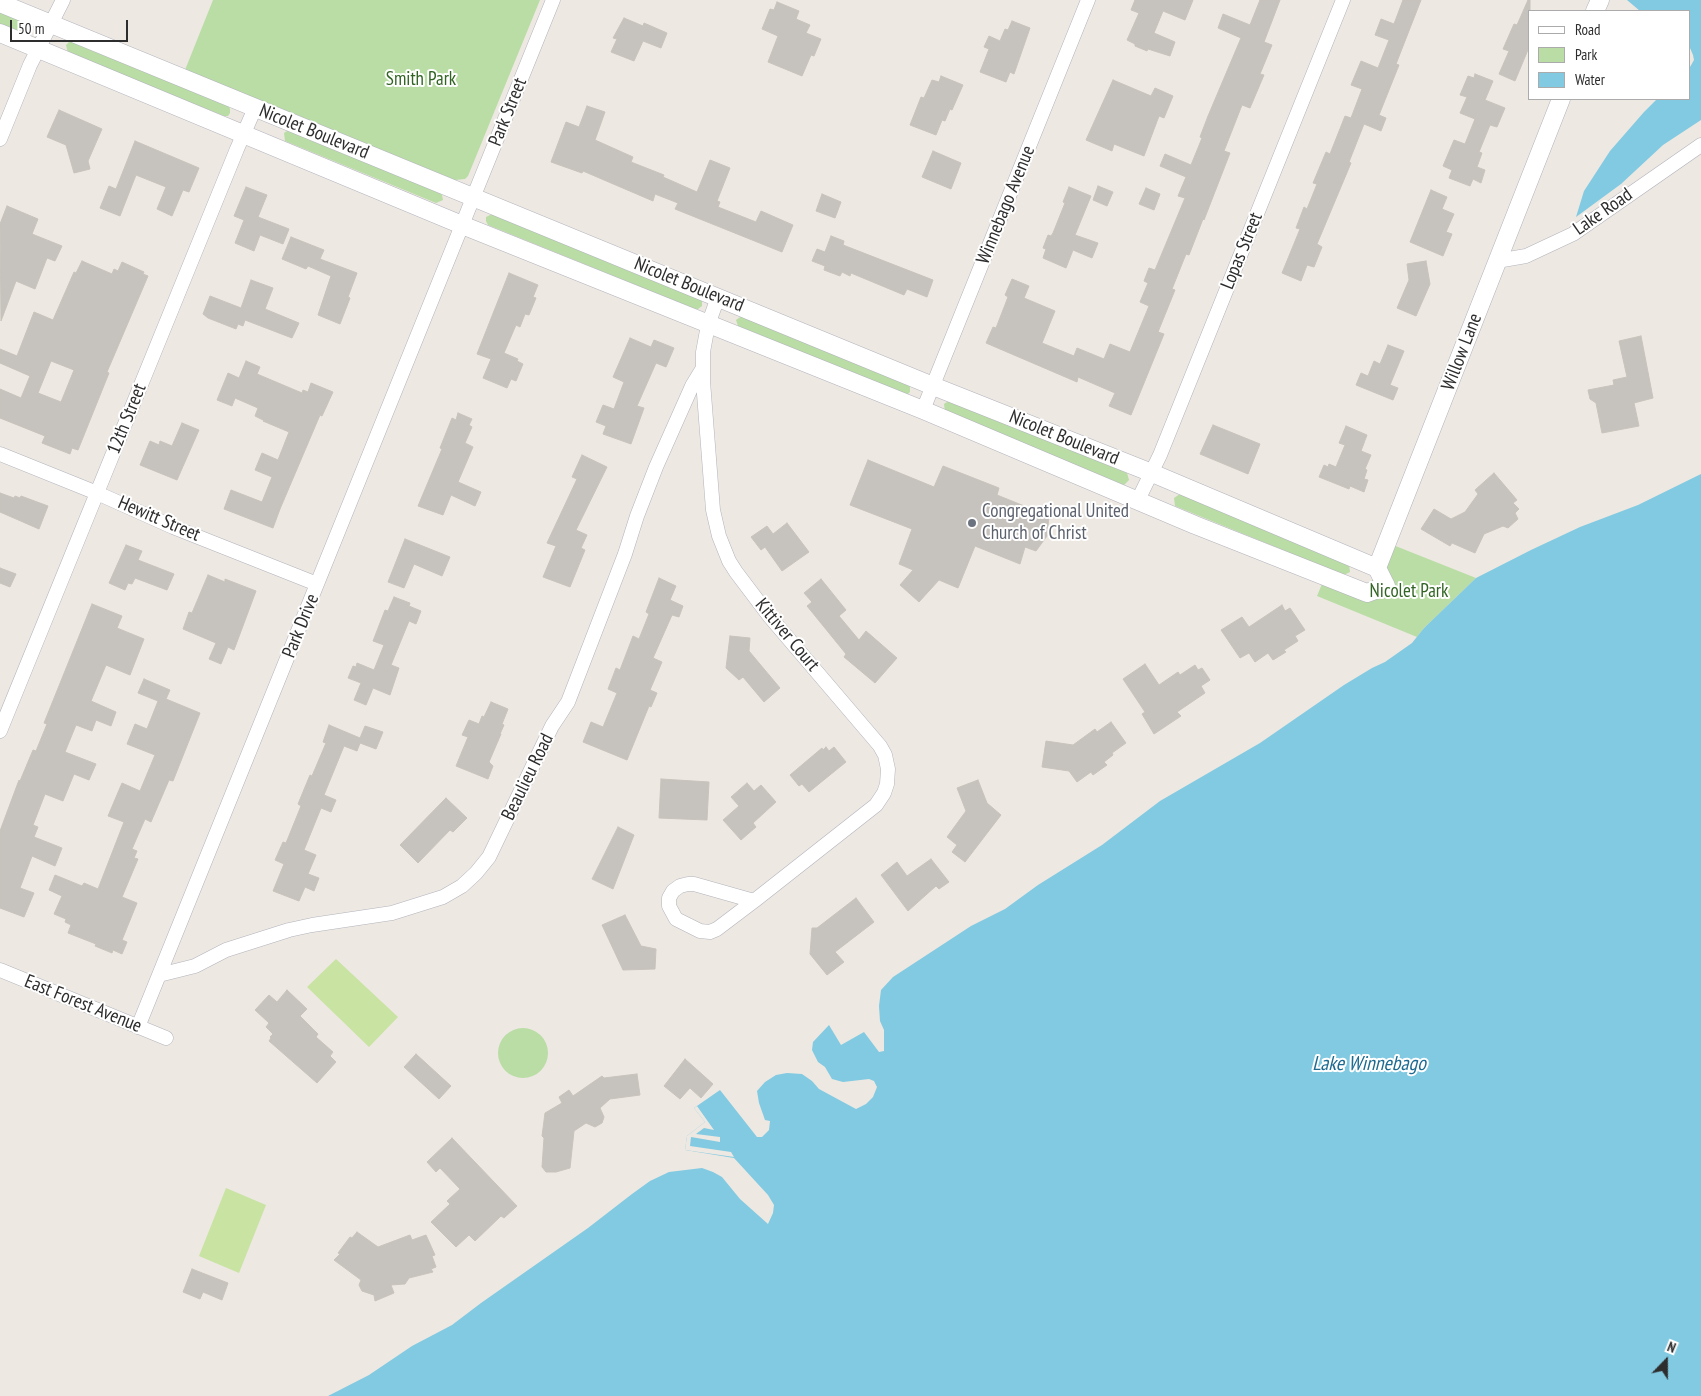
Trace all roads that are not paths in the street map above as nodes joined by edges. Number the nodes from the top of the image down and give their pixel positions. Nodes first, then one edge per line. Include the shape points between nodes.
1 (63, 0) edge
2 (553, 0) edge
3 (1088, 0) edge
4 (1344, 0) edge
5 (0, 3) edge
6 (52, 24) junction
7 (0, 33) edge
8 (39, 48) junction
9 (1561, 100) edge
10 (255, 108) junction
11 (244, 134) junction
12 (0, 139) edge
13 (1701, 145) edge
14 (473, 198) junction
15 (462, 225) junction
16 (1497, 262) junction
17 (718, 297) junction
18 (708, 325) junction
19 (703, 368) junction
20 (933, 386) junction
21 (923, 410) junction
22 (0, 454) edge
23 (1152, 473) junction
24 (97, 493) junction
25 (1138, 500) junction
26 (1377, 568) junction
27 (317, 584) junction
28 (0, 731) edge
29 (754, 901) junction
30 (0, 970) edge
31 (159, 974) junction
32 (138, 1027) junction
33 (166, 1038) dead end

1 - 6 street
2 - 14 street, Park Street
3 - 20 street, Winnebago Avenue
4 - 23 street, Lopas Street
5 - 6 street, Nicolet Boulevard
6 - 8 street
6 - 10 street, Nicolet Boulevard
7 - 8 street, Nicolet Boulevard
8 - 11 street, Nicolet Boulevard
8 - 12 street
9 - 16 street, Willow Lane
10 - 11 street, 12th Street
10 - 14 street, Nicolet Boulevard
11 - 15 street, Nicolet Boulevard
11 - 24 street, 12th Street
13 - 16 street, Lake Road via 1573,234 1526,256
14 - 15 street, Park Street
14 - 17 street, Nicolet Boulevard
15 - 18 street, Nicolet Boulevard
15 - 27 street, Park Drive
16 - 26 street, Willow Lane
17 - 18 street, Kittiver Court
17 - 20 street, Nicolet Boulevard
18 - 19 street, Kittiver Court
18 - 21 street, Nicolet Boulevard
19 - 29 street, Kittiver Court via 713,510 723,549 736,572 770,616 880,746 888,769 884,793 876,805
19 - 31 street, Beaulieu Road via 656,467 568,702 552,726 489,856 476,873 462,886 442,897 386,914 289,930 226,950 195,966
20 - 21 street, Winnebago Avenue
20 - 23 street, Nicolet Boulevard
21 - 25 street, Nicolet Boulevard
22 - 24 street, Hewitt Street
23 - 25 street, Lopas Street
23 - 26 street, Nicolet Boulevard
24 - 27 street, Hewitt Street
24 - 28 street, 12th Street
25 - 26 street, Nicolet Boulevard via 1367,593 1386,586
27 - 31 street, Park Drive
29 - 29 street, Kittiver Court via 688,884 673,891 669,906 676,919 700,931 710,932
30 - 32 street, East Forest Avenue
31 - 32 street, Park Drive
32 - 33 street, East Forest Avenue

